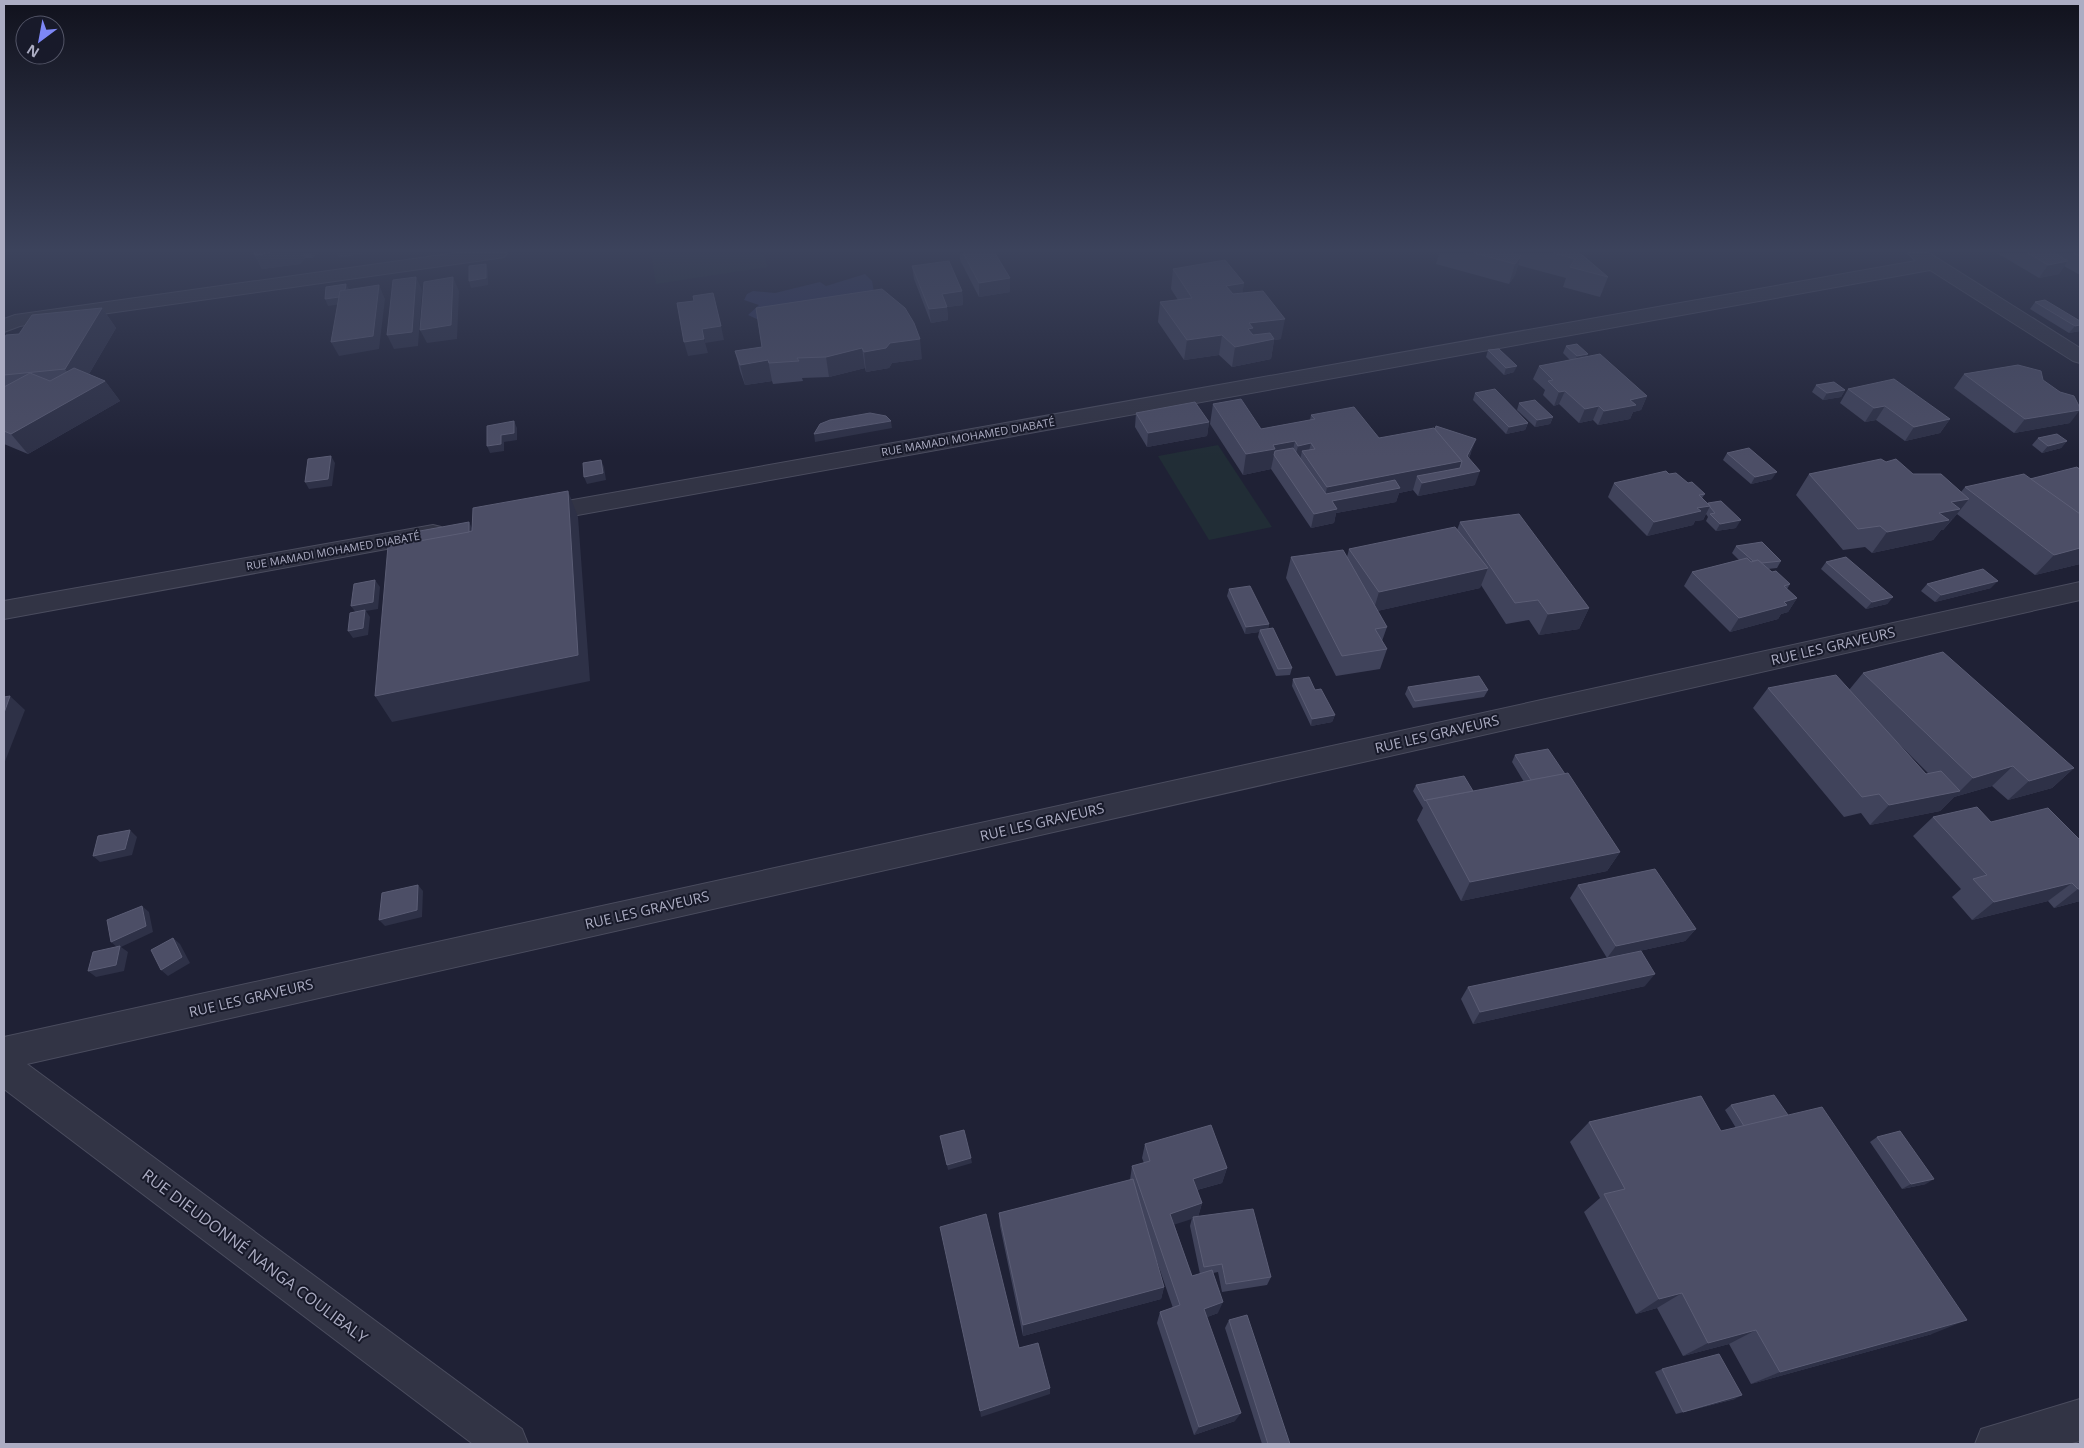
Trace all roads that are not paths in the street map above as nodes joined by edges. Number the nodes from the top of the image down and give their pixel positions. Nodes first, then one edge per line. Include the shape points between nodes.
1 (19, 321) edge
2 (1586, 321) edge
3 (2023, 321) edge
4 (4, 326) edge
5 (2080, 357) edge
6 (516, 518) edge
7 (456, 529) edge
8 (2080, 591) edge
9 (4, 610) edge
10 (4, 1053) edge
11 (4, 1068) edge
12 (2080, 1420) edge
13 (506, 1444) edge
14 (1996, 1444) edge

1 - 4 street
2 - 6 street, RUE MAMADI MOHAMED DIABATÉ
3 - 5 street
7 - 9 street, RUE MAMADI MOHAMED DIABATÉ
8 - 10 street, RUE LES GRAVEURS
11 - 13 street, RUE DIEUDONNÉ NANGA COULIBALY
12 - 14 street

